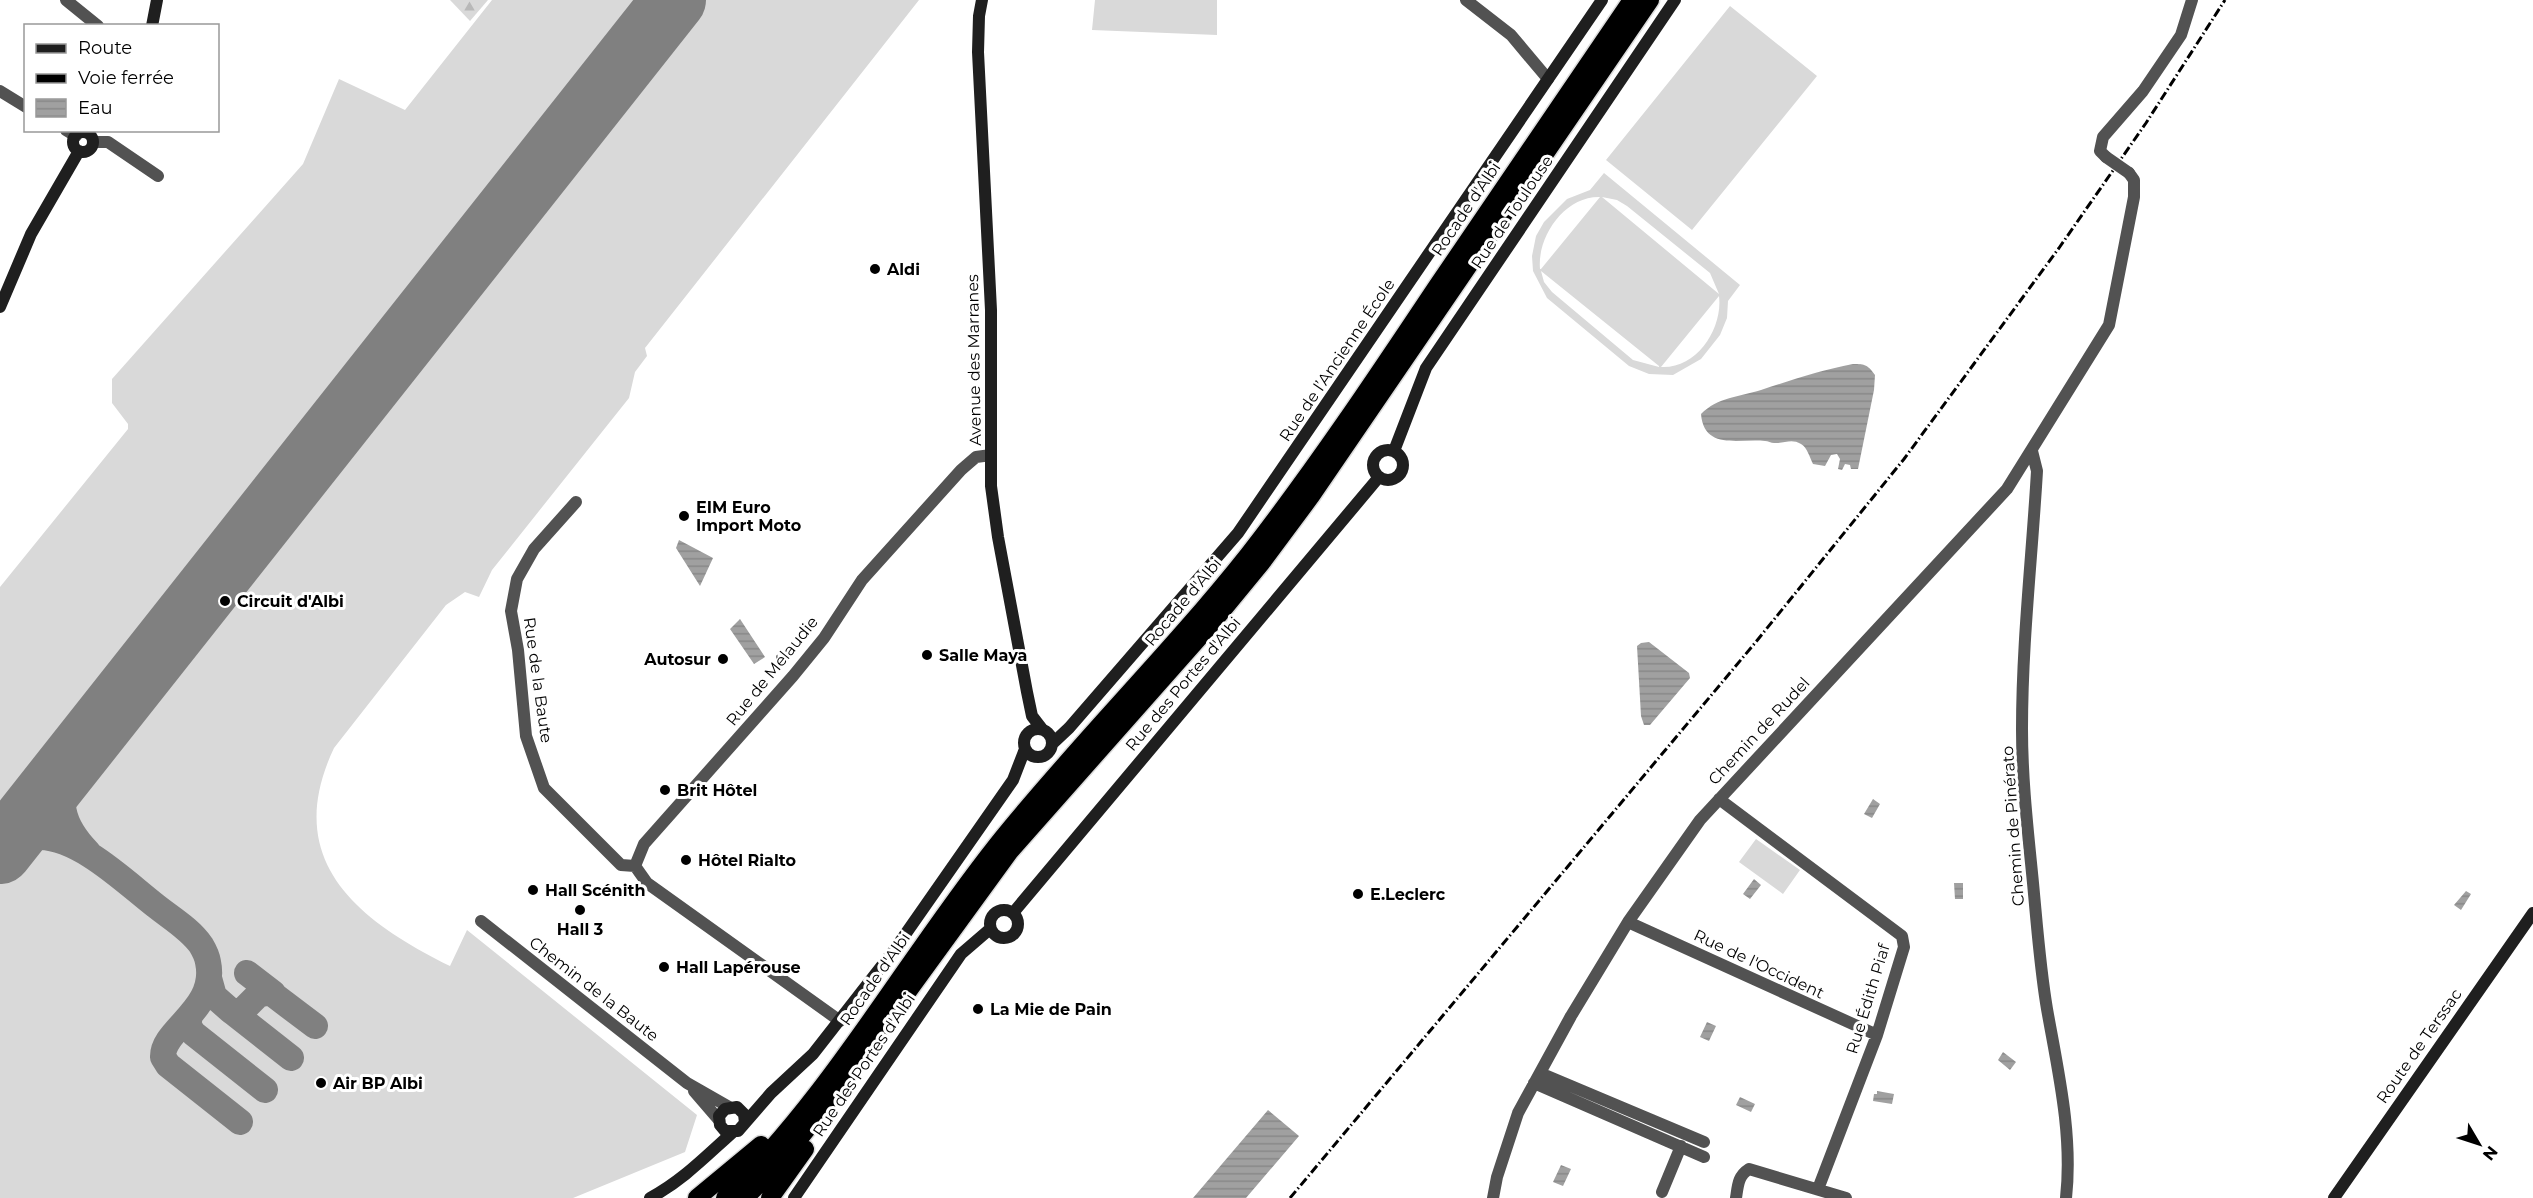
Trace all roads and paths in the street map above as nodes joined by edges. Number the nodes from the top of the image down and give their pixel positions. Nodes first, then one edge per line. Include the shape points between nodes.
1 (66, 0) edge
2 (157, 0) edge
3 (982, 0) edge
4 (1466, 0) edge
5 (1602, 0) edge
6 (1632, 0) edge
7 (1650, 0) edge
8 (1675, 0) edge
9 (2192, 0) edge
10 (96, 24) edge
11 (152, 24) edge
12 (1548, 79) junction
13 (0, 91) edge
14 (24, 105) edge
15 (71, 133) edge
16 (92, 136) edge
17 (79, 151) junction
18 (158, 176) dead end
19 (0, 307) edge
20 (1394, 451) junction
21 (2032, 451) junction
22 (991, 456) junction
23 (1379, 477) junction
24 (576, 502) dead end
25 (1032, 716) junction
26 (1075, 718) junction
27 (1044, 730) junction
28 (1029, 732) junction
29 (1053, 743) junction
30 (1026, 749) junction
31 (1042, 756) junction
32 (1013, 780) junction
33 (1719, 799) junction
34 (1010, 851) junction
35 (635, 866) junction
36 (1013, 913) junction
37 (2533, 914) edge
38 (482, 921) dead end
39 (1628, 922) junction
40 (990, 929) junction
41 (840, 1021) junction
42 (862, 1032) junction
43 (1877, 1035) junction
44 (1537, 1078) junction
45 (687, 1083) junction
46 (771, 1093) junction
47 (733, 1107) junction
48 (720, 1123) junction
49 (744, 1123) junction
50 (733, 1132) junction
51 (1704, 1142) dead end
52 (1681, 1146) junction
53 (1704, 1156) dead end
54 (693, 1169) junction
55 (1818, 1189) junction
56 (1662, 1192) dead end
57 (650, 1198) edge
58 (697, 1198) edge
59 (725, 1198) edge
60 (745, 1198) edge
61 (770, 1198) edge
62 (794, 1198) edge
63 (1493, 1198) edge
64 (1736, 1198) edge
65 (1846, 1198) edge
66 (2066, 1198) edge
67 (2334, 1198) edge

1 - 10 street
2 - 11 street
3 - 22 street, Avenue des Marranes via 978,52 991,310
4 - 12 street via 1511,35
5 - 12 street, Rue de l’Ancienne École
6 - 42 highway, Rocade d'Albi via 1297,490 1198,616 1020,817
7 - 34 highway, Rocade d'Albi via 1276,543 1211,624
8 - 20 street, Rue de Toulouse via 1426,368
9 - 21 street, Chemin de Rudel, bridge via 2181,35 2099,147 2106,158 2134,180 2109,325
12 - 26 street, Rue de l’Ancienne École via 1238,533
13 - 14 street
15 - 16 street
15 - 17 street
16 - 17 street via 88,150
16 - 18 street via 108,142
17 - 19 street via 31,234
20 - 23 street via 1382,452 1375,459 1374,469
20 - 23 street via 1402,460 1401,473 1391,480
21 - 33 street, Chemin de Rudel via 2007,489
21 - 66 street, Chemin de Pinérato via 2037,471 2022,730 2034,900 2066,1123
22 - 25 street, Avenue des Marranes via 998,537
22 - 35 street, Rue de Mélaudie via 976,457 961,470 861,580 824,638 644,844
23 - 36 street, Rue des Portes d'Albi
24 - 35 street, Rue de la Baute via 534,549 517,579 511,610 526,736 544,789 621,865
25 - 27 street, Avenue des Marranes
25 - 28 street, Avenue des Marranes
26 - 27 street
26 - 29 street, Rue de l’Ancienne École
27 - 28 street
27 - 29 street
28 - 30 street via 1024,740
29 - 31 street
30 - 31 street via 1032,756
30 - 32 street
31 - 32 street
32 - 41 street via 895,950
33 - 39 street, Chemin de Rudel
33 - 43 street, Rue Édith Piaf via 1902,936 1904,947
34 - 60 highway, Rocade d'Albi via 815,1119
34 - 61 highway
35 - 41 street, Rue de la Baute via 647,883
36 - 40 street via 995,912
36 - 40 street via 1018,925 1012,936 999,938
37 - 67 street, Route de Terssac
38 - 45 street, Chemin de la Baute
39 - 43 street, Rue de l'Occident
39 - 44 street, Chemin de Rudel
40 - 62 street, Rue des Portes d'Albi via 961,954
41 - 46 street via 794,1074
42 - 58 highway via 782,1125 752,1155
42 - 59 highway, Rocade d'Albi via 775,1145
43 - 55 street, Rue Édith Piaf
44 - 51 street
44 - 52 street
44 - 63 street, Chemin de Rudel via 1518,1113
45 - 47 street, Chemin de la Baute
45 - 48 street, Chemin de la Baute
46 - 47 street
46 - 49 street
47 - 48 street via 722,1112
47 - 49 street via 744,1114
48 - 50 street via 725,1131
48 - 54 street
49 - 50 street
50 - 54 street
52 - 53 street
52 - 56 street
54 - 57 street
55 - 64 street via 1749,1169 1738,1180
55 - 65 street

